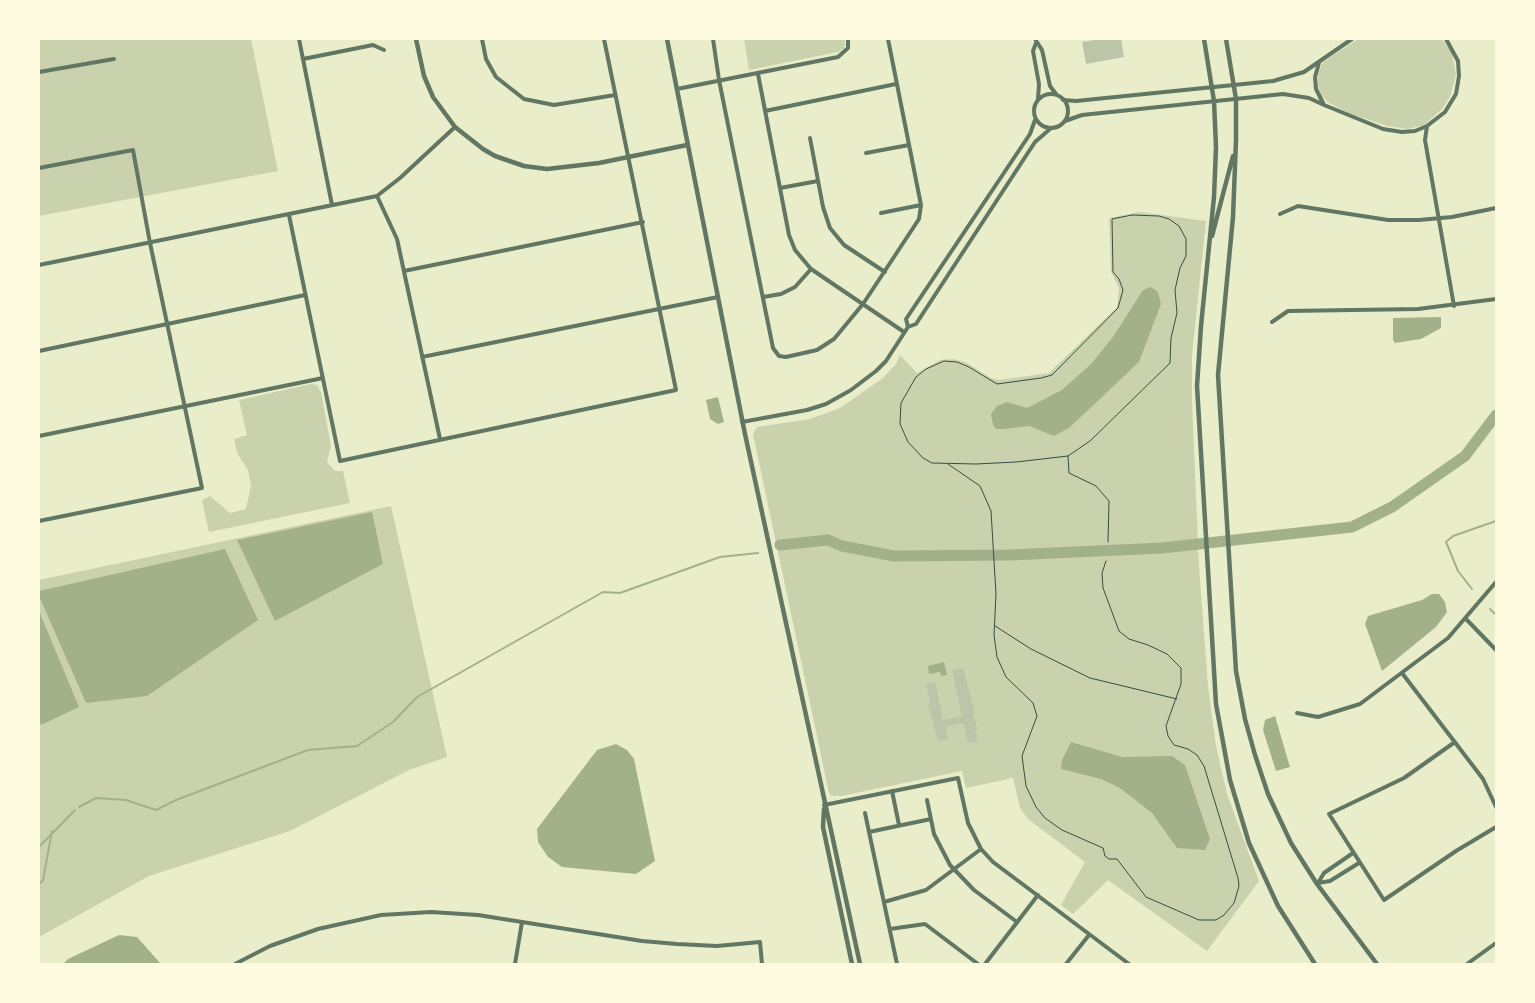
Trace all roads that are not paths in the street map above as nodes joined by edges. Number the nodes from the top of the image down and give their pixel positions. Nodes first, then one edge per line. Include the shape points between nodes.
1 (299, 39) edge
2 (416, 39) edge
3 (482, 39) edge
4 (604, 39) edge
5 (666, 39) edge
6 (713, 39) edge
7 (848, 39) edge
8 (888, 39) edge
9 (1204, 39) edge
10 (1226, 39) edge
11 (1352, 39) edge
12 (1446, 39) edge
13 (1036, 41) edge
14 (384, 50) dead end
15 (114, 59) dead end
16 (303, 59) junction
17 (1319, 63) junction
18 (39, 72) edge
19 (758, 74) junction
20 (720, 80) junction
21 (896, 84) junction
22 (1234, 85) junction
23 (1212, 88) junction
24 (676, 89) junction
25 (615, 95) junction
26 (1057, 95) junction
27 (1038, 99) junction
28 (1236, 99) junction
29 (1063, 100) junction
30 (1214, 101) junction
31 (1324, 105) junction
32 (765, 111) junction
33 (1035, 120) junction
34 (1065, 121) junction
35 (1427, 126) junction
36 (455, 127) junction
37 (1050, 128) junction
38 (1415, 131) junction
39 (810, 138) dead end
40 (1236, 140) junction
41 (1425, 140) junction
42 (687, 145) junction
43 (909, 145) junction
44 (866, 153) dead end
45 (629, 157) junction
46 (39, 168) edge
47 (818, 181) junction
48 (780, 188) junction
49 (377, 196) junction
50 (332, 205) junction
51 (921, 205) junction
52 (1496, 208) edge
53 (881, 213) dead end
54 (1280, 214) dead end
55 (289, 215) junction
56 (1438, 218) junction
57 (642, 222) junction
58 (150, 242) junction
59 (39, 265) edge
60 (1206, 265) junction
61 (811, 270) junction
62 (404, 271) junction
63 (884, 272) junction
64 (305, 295) junction
65 (718, 297) junction
66 (763, 297) junction
67 (1496, 299) edge
68 (863, 304) junction
69 (1454, 306) junction
70 (660, 309) junction
71 (1272, 322) dead end
72 (167, 324) junction
73 (908, 327) junction
74 (904, 332) junction
75 (39, 351) edge
76 (422, 357) junction
77 (323, 378) junction
78 (184, 406) junction
79 (742, 422) junction
80 (39, 436) edge
81 (440, 439) junction
82 (39, 521) edge
83 (1496, 582) edge
84 (1466, 619) junction
85 (1496, 650) edge
86 (1402, 673) junction
87 (1297, 713) dead end
88 (1455, 742) junction
89 (892, 791) junction
90 (927, 800) dead end
91 (824, 805) junction
92 (1496, 807) edge
93 (864, 813) dead end
94 (931, 819) junction
95 (899, 825) junction
96 (1496, 827) edge
97 (869, 832) junction
98 (981, 849) junction
99 (1353, 853) junction
100 (1359, 862) junction
101 (954, 870) junction
102 (1038, 895) junction
103 (884, 902) junction
104 (522, 922) junction
105 (1017, 922) junction
106 (890, 929) junction
107 (1089, 935) junction
108 (1496, 943) edge
109 (244, 962) edge
110 (1068, 962) edge
111 (235, 964) edge
112 (515, 964) edge
113 (762, 964) edge
114 (852, 964) edge
115 (860, 964) edge
116 (897, 964) edge
117 (978, 964) edge
118 (985, 964) edge
119 (1074, 964) edge
120 (1129, 964) edge
121 (1315, 964) edge
122 (1377, 964) edge
123 (1467, 964) edge

1 - 16 street
2 - 36 street via 424,76 433,97
3 - 25 street via 486,58 496,77 524,100 554,106
4 - 25 street
5 - 24 street
6 - 20 street
7 - 19 street via 848,48 842,56
8 - 21 street
9 - 23 street
10 - 22 street
11 - 17 street
12 - 35 street via 1458,61 1456,94 1445,112
13 - 26 street via 1042,50 1050,86
13 - 27 street via 1033,51 1039,84
14 - 16 street via 373,44
15 - 18 street
16 - 50 street
17 - 22 street via 1284,79
17 - 31 street via 1315,83
19 - 20 street
19 - 32 street
20 - 24 street
20 - 66 street
21 - 32 street
21 - 43 street
22 - 23 street
22 - 28 street
23 - 29 street
23 - 30 street
24 - 42 street
25 - 45 street
26 - 27 street via 1046,94
26 - 29 street
27 - 33 street via 1034,108
28 - 30 street
28 - 31 street via 1283,94 1309,98
28 - 40 street
29 - 34 street via 1068,109
30 - 34 street via 1079,115
30 - 60 street via 1215,173
31 - 38 street via 1383,129
32 - 48 street
33 - 37 street
33 - 73 street via 1030,134 906,319
34 - 37 street via 1056,128
35 - 38 street
35 - 41 street
36 - 45 street via 495,156 524,166 547,169
36 - 49 street
37 - 73 street via 1035,142 915,325
38 - 41 street
39 - 47 street
40 - 60 street
40 - 122 street via 1233,217 1218,375 1236,671 1245,719 1268,794 1317,884
41 - 56 street
42 - 45 street
42 - 65 street
43 - 44 street
43 - 51 street
45 - 57 street
46 - 58 street via 133,150
47 - 48 street
47 - 63 street via 826,218 836,238
48 - 61 street via 792,244 801,261
49 - 50 street
49 - 62 street via 397,239
50 - 55 street
51 - 53 street
51 - 63 street via 917,223
52 - 56 street
54 - 56 street via 1298,206 1388,220
55 - 58 street
55 - 64 street
56 - 69 street
57 - 62 street
57 - 70 street
58 - 59 street
58 - 72 street
60 - 121 street via 1197,386 1216,704 1224,757 1261,872
61 - 66 street via 795,288
61 - 68 street
62 - 76 street
63 - 68 street
64 - 72 street
64 - 77 street
65 - 70 street
65 - 79 street
66 - 68 street via 774,348 777,354 786,357 805,354 826,345
67 - 69 street
68 - 74 street
69 - 71 street via 1288,311
70 - 76 street
70 - 81 street via 676,390
72 - 75 street
72 - 78 street
73 - 74 street
74 - 79 street via 876,371 837,398 807,410
76 - 81 street
77 - 78 street
77 - 81 street via 340,461
78 - 80 street
78 - 82 street via 202,488
79 - 91 street
83 - 84 street
84 - 85 street
84 - 86 street via 1443,642
86 - 87 street via 1352,708 1318,717
86 - 88 street
88 - 92 street via 1483,778
88 - 99 street via 1404,778 1328,814
89 - 91 street
89 - 95 street
89 - 98 street via 958,778 968,823
90 - 94 street
91 - 114 street via 823,827
91 - 115 street
93 - 97 street
94 - 95 street
94 - 101 street via 940,846
95 - 97 street
96 - 100 street via 1384,900
97 - 103 street
98 - 101 street
98 - 102 street via 993,862
99 - 100 street
99 - 100 street via 1324,873 1318,883 1330,881
101 - 103 street via 926,890
101 - 105 street via 974,890
102 - 105 street
102 - 107 street
103 - 106 street
104 - 109 street via 446,912 381,915 296,936
104 - 112 street
104 - 113 street via 677,944 717,946 760,942
105 - 118 street
106 - 116 street
106 - 117 street via 925,924
107 - 110 street
107 - 120 street
108 - 123 street
109 - 111 street
110 - 119 street

